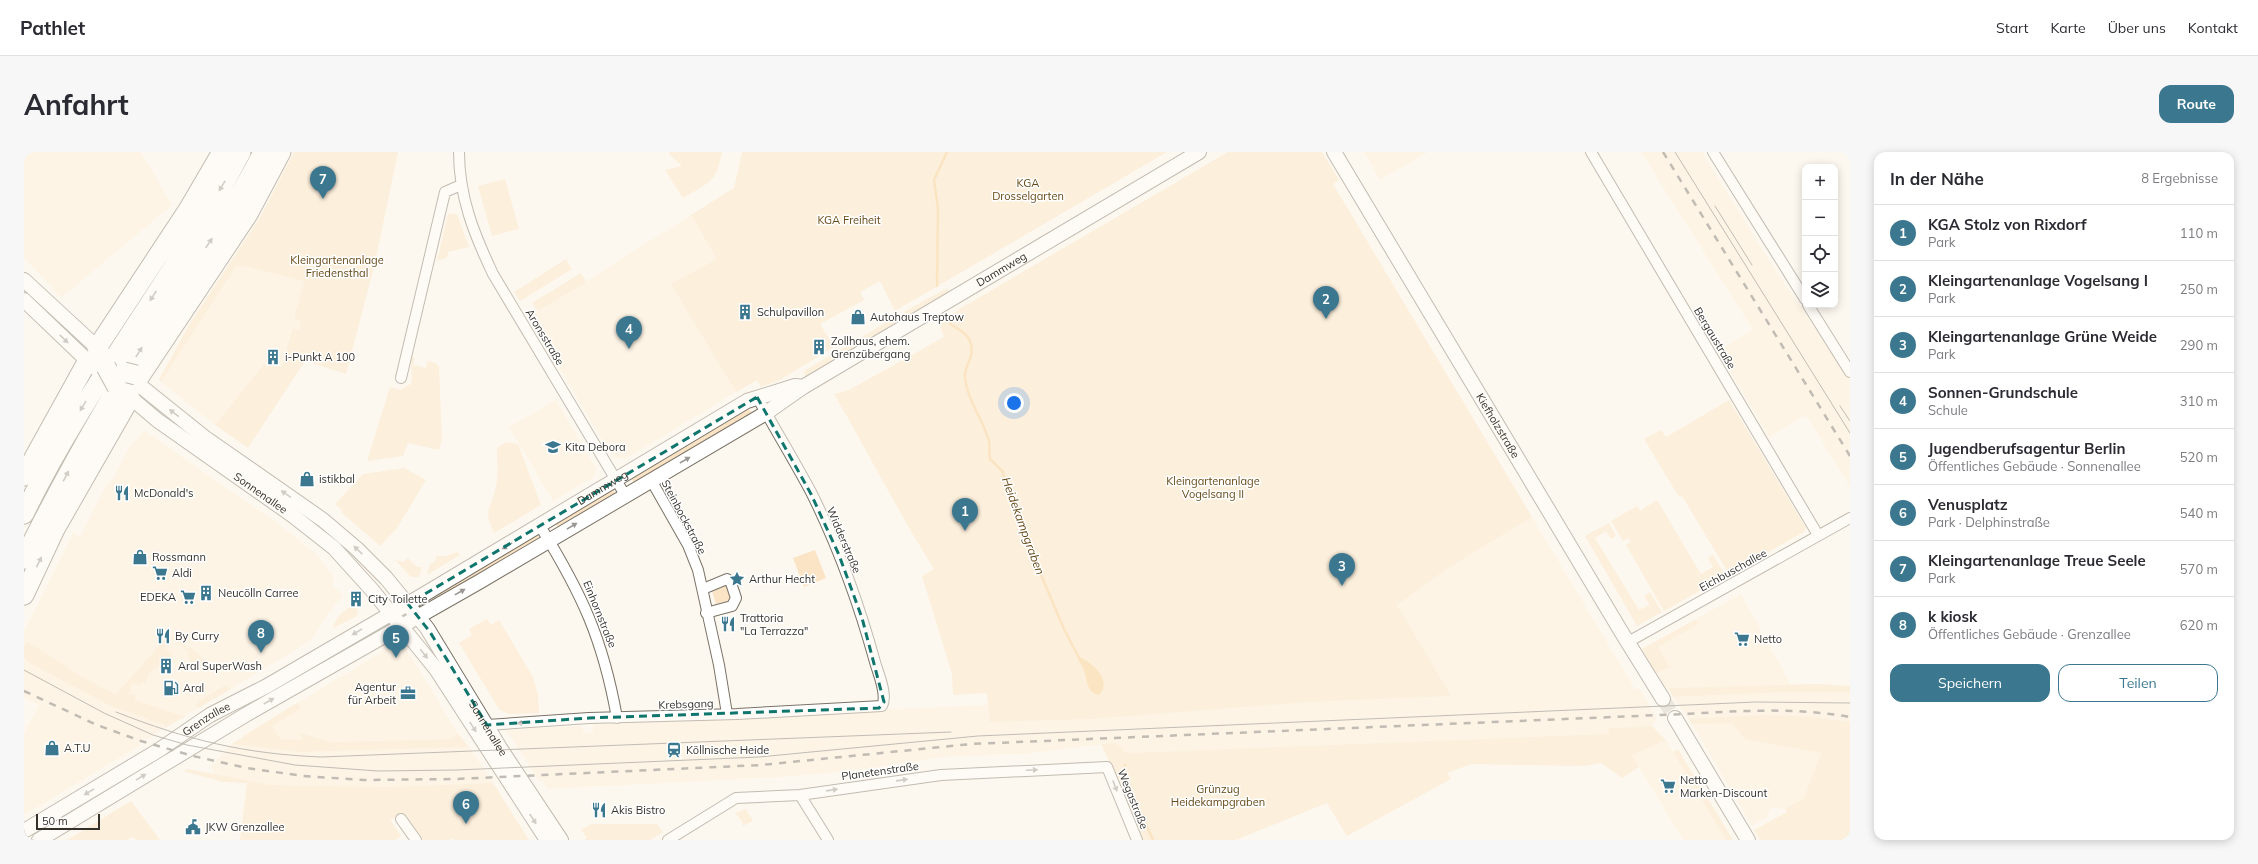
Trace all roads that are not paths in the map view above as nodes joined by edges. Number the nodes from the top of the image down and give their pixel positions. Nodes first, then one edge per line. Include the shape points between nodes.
1 (222, 152) edge
2 (241, 152) edge
3 (263, 152) edge
4 (282, 152) edge
5 (460, 152) edge
6 (1199, 152) edge
7 (1334, 152) edge
8 (1591, 152) edge
9 (1713, 152) edge
10 (461, 185) junction
11 (24, 280) edge
12 (1802, 294) edge
13 (24, 300) edge
14 (1810, 308) edge
15 (1850, 372) edge
16 (113, 373) junction
17 (400, 378) dead end
18 (803, 387) junction
19 (757, 397) junction
20 (766, 413) junction
21 (24, 476) edge
22 (616, 480) junction
23 (651, 480) junction
24 (624, 495) junction
25 (24, 514) edge
26 (1850, 518) edge
27 (540, 526) junction
28 (1818, 535) junction
29 (549, 539) junction
30 (24, 559) edge
31 (386, 578) junction
32 (703, 589) junction
33 (372, 590) junction
34 (24, 595) edge
35 (408, 604) junction
36 (391, 613) junction
37 (706, 613) junction
38 (418, 616) junction
39 (401, 624) junction
40 (1628, 642) junction
41 (1663, 699) tunnel mouth
42 (884, 702) joint
43 (727, 714) junction
44 (210, 715) junction
45 (617, 718) junction
46 (1675, 718) tunnel mouth
47 (487, 725) junction
48 (219, 730) junction
49 (1107, 767) joint
50 (800, 795) junction
51 (401, 819) dead end
52 (24, 831) edge
53 (39, 840) edge
54 (416, 840) edge
55 (547, 840) edge
56 (561, 840) edge
57 (668, 840) edge
58 (828, 840) edge
59 (1137, 840) edge
60 (1748, 840) edge

1 - 16 highway via 188,210
2 -> 25 highway via 197,229 92,391
30 -> 3 highway via 108,401 233,207
4 - 16 highway via 248,214
5 - 10 street, Aronsstraße
6 - 18 main road, Dammweg
7 - 40 main road, Kiefholzstraße
8 - 28 street, Bergaustraße
9 - 12 street
10 - 17 street via 445,192
10 - 22 street, Aronsstraße via 471,225 493,274
11 - 16 main road, Sonnenallee
13 -> 16 main road, Sonnenallee
14 - 15 street
16 - 21 highway
31 -> 16 main road, Sonnenallee via 323,520
16 - 33 main road, Sonnenallee via 157,420 334,548
34 -> 16 highway via 55,529
18 - 19 main road, Dammweg via 795,386
18 - 20 main road, Dammweg
19 - 20 street, Widderstraße
19 - 22 main road, Dammweg via 741,404
23 -> 20 main road, Dammweg
20 - 42 street, Widderstraße via 812,494 839,555 862,618
22 - 24 street, Aronsstraße
22 - 27 main road, Dammweg
23 - 24 main road, Dammweg
23 - 32 street, Steinbockstraße via 688,545
29 -> 24 main road, Dammweg
26 - 28 street, Eichbuschallee
27 - 29 street, Einhornstraße
27 -> 35 main road, Dammweg
28 - 40 street, Eichbuschallee
38 -> 29 main road, Dammweg
29 - 45 street, Einhornstraße via 580,594 598,637 608,669
31 - 33 main road
31 - 35 main road, Sonnenallee
32 - 37 street, Steinbockstraße
32 - 37 street via 727,580 732,583 736,598 732,606
33 - 36 main road, Sonnenallee
35 - 36 main road, Grenzallee
35 - 38 main road, Sonnenallee
36 - 39 main road, Sonnenallee
36 -> 44 main road, Grenzallee via 267,686
37 - 43 street, Steinbockstraße via 719,665
38 - 39 main road, Grenzallee
38 - 47 main road, Sonnenallee
48 -> 39 main road, Grenzallee
39 -> 55 main road, Sonnenallee via 436,669
40 - 41 main road, Kiefholzstraße
42 - 43 street, Krebsgang via 879,708
43 - 45 street, Krebsgang
44 - 48 main road
44 -> 52 main road, Grenzallee via 159,750
45 -> 47 street, Krebsgang
46 - 60 main road
47 - 56 main road, Sonnenallee
53 -> 48 main road, Grenzallee
50 -> 49 street, Planetenstraße via 941,774
49 -> 59 street, Wegastraße
50 - 57 street, Planetenstraße via 736,798
50 - 58 street
51 - 54 street

